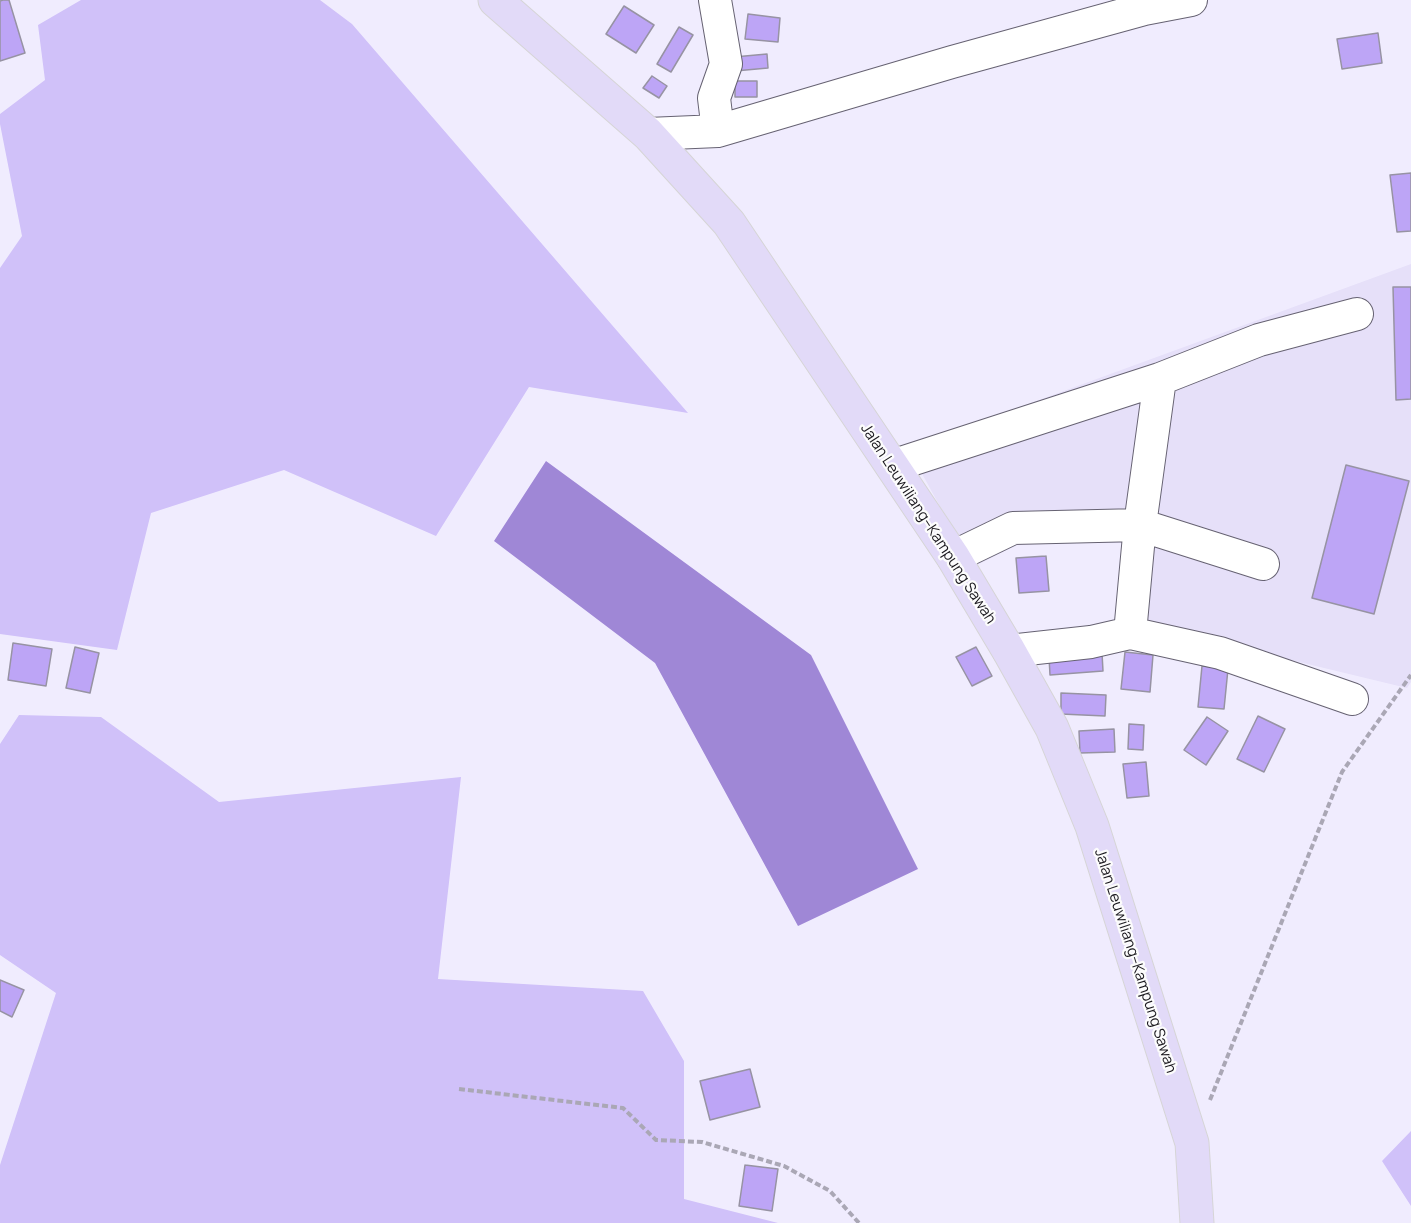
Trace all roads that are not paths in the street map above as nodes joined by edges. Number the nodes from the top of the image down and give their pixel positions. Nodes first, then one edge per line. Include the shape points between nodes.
1 (495, 0) edge
2 (715, 0) edge
3 (1191, 0) edge
4 (718, 131) junction
5 (648, 134) junction
6 (1357, 314) dead end
7 (1160, 379) junction
8 (892, 466) junction
9 (1140, 525) junction
10 (953, 557) junction
11 (1263, 564) dead end
12 (1130, 633) junction
13 (1009, 651) junction
14 (1352, 699) dead end
15 (1197, 1223) edge

1 - 5 main road, Jalan Leuwiliang–Kampung Sawah
2 - 4 street via 726,64 714,98
3 - 4 street via 1144,9 952,62
4 - 5 street
5 - 8 main road, Jalan Leuwiliang–Kampung Sawah via 729,223
6 - 7 street via 1259,340
7 - 8 street
7 - 9 street
8 - 10 main road, Jalan Leuwiliang–Kampung Sawah
9 - 10 street via 1013,528
9 - 11 street
9 - 12 street
10 - 13 main road, Jalan Leuwiliang–Kampung Sawah
12 - 13 street via 1091,642
12 - 14 street via 1220,653
13 - 15 main road, Jalan Leuwiliang–Kampung Sawah via 1052,728 1092,826 1192,1143

